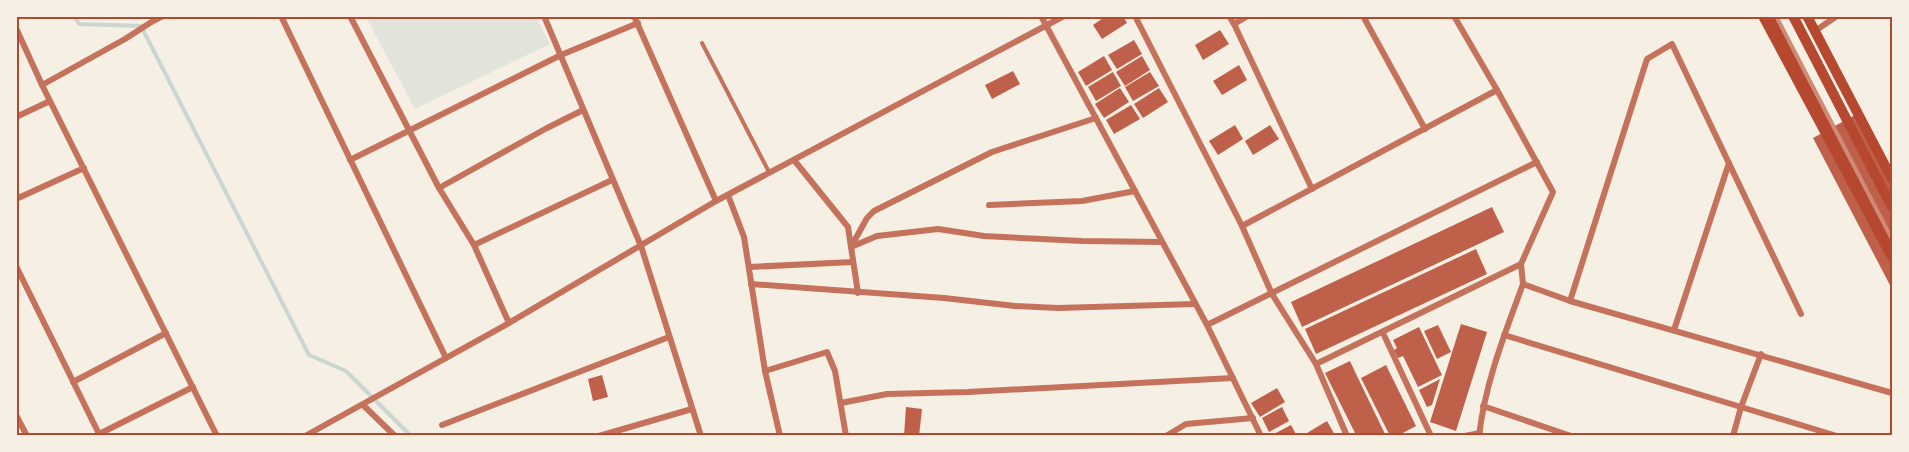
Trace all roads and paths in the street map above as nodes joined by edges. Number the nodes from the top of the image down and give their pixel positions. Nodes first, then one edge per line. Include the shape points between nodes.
1 (164, 16) edge
2 (281, 16) edge
3 (350, 16) edge
4 (544, 16) edge
5 (1041, 16) edge
6 (1064, 16) edge
7 (1135, 16) edge
8 (1229, 16) edge
9 (1248, 16) edge
10 (1363, 16) edge
11 (1454, 16) edge
12 (1763, 16) edge
13 (1772, 16) edge
14 (1793, 16) edge
15 (1807, 16) edge
16 (1837, 16) edge
17 (636, 20) edge
18 (1234, 24) junction
19 (1046, 26) junction
20 (16, 28) edge
21 (1815, 31) junction
22 (702, 43) dead end
23 (561, 55) junction
24 (42, 85) junction
25 (1497, 90) junction
26 (50, 101) junction
27 (584, 110) junction
28 (16, 117) edge
29 (1096, 118) junction
30 (409, 129) junction
31 (1425, 129) junction
32 (350, 160) junction
33 (794, 160) junction
34 (1537, 162) junction
35 (1729, 163) junction
36 (84, 168) junction
37 (769, 173) junction
38 (1893, 179) edge
39 (612, 180) junction
40 (439, 188) junction
41 (1312, 189) junction
42 (1134, 191) junction
43 (728, 195) junction
44 (16, 199) edge
45 (716, 201) junction
46 (989, 205) dead end
47 (1893, 207) edge
48 (1242, 226) junction
49 (1162, 242) junction
50 (474, 245) junction
51 (1893, 245) edge
52 (641, 246) junction
53 (851, 248) junction
54 (1893, 257) edge
55 (853, 262) junction
56 (1521, 264) junction
57 (16, 266) edge
58 (749, 267) junction
59 (751, 284) junction
60 (1523, 284) junction
61 (858, 293) junction
62 (1272, 294) junction
63 (1570, 301) junction
64 (1195, 304) junction
65 (1801, 314) dead end
66 (509, 323) junction
67 (1207, 326) junction
68 (1674, 330) junction
69 (166, 333) junction
70 (1383, 333) junction
71 (1504, 335) junction
72 (669, 337) junction
73 (1761, 354) junction
74 (446, 358) junction
75 (1316, 364) junction
76 (765, 371) junction
77 (1233, 378) junction
78 (73, 382) junction
79 (193, 387) junction
80 (1893, 393) edge
81 (366, 403) junction
82 (841, 403) junction
83 (1483, 406) junction
84 (1741, 407) junction
85 (692, 409) junction
86 (16, 415) edge
87 (1253, 418) junction
88 (442, 425) dead end
89 (1813, 428) junction
90 (1480, 434) edge
91 (27, 435) edge
92 (97, 435) edge
93 (217, 435) edge
94 (305, 435) edge
95 (395, 435) edge
96 (599, 435) edge
97 (701, 435) edge
98 (780, 435) edge
99 (846, 435) edge
100 (1166, 435) edge
101 (1261, 435) edge
102 (1347, 435) edge
103 (1431, 435) edge
104 (1465, 435) edge
105 (1571, 435) edge
106 (1733, 435) edge
107 (1810, 435) edge
108 (1837, 435) edge

1 - 24 street
2 - 32 street
3 - 30 street
4 - 23 street
5 - 19 street
6 - 19 street
7 - 48 street
8 - 18 street
9 - 18 street
10 - 31 street
11 - 25 street
12 - 54 main road
13 - 51 main road
14 - 47 main road
15 - 21 main road
16 - 21 street
17 - 23 street
17 - 45 street
18 - 41 street
19 - 29 street
19 - 33 street
20 - 24 street
21 - 38 main road
22 - 37 lane
23 - 27 street
23 - 30 street
24 - 26 street
25 - 31 street
25 - 34 street
26 - 28 street
26 - 36 street
27 - 39 street
27 - 40 street
29 - 42 street
29 - 53 street via 992,152 874,211
30 - 32 street
30 - 40 street
31 - 41 street
32 - 74 street
33 - 37 street
33 - 53 street via 848,227
34 - 56 street via 1553,192
34 - 62 street
35 - 63 street via 1672,44 1647,58
35 - 65 street
35 - 68 street
36 - 44 street
36 - 69 street
37 - 43 street
39 - 50 street
39 - 52 street
40 - 50 street
41 - 48 street
42 - 46 street via 1082,201
42 - 49 street
43 - 45 street
43 - 58 street via 744,237
45 - 52 street
48 - 62 street
49 - 53 street via 984,236 938,229 877,236
49 - 64 street
50 - 66 street
52 - 66 street
52 - 72 street
53 - 55 street
55 - 58 street
55 - 61 street
56 - 60 street
56 - 70 street
57 - 78 street
58 - 59 street
59 - 61 street
59 - 76 street
60 - 63 street
60 - 71 street
61 - 64 street via 1058,308
62 - 67 street
62 - 75 street
63 - 68 street
64 - 67 street
66 - 74 street
67 - 77 street
68 - 73 street
69 - 78 street
69 - 79 street
70 - 75 street
70 - 103 street
71 - 83 street
71 - 84 street
72 - 85 street
72 - 88 street
73 - 80 street
73 - 84 street
74 - 81 street
75 - 102 street
76 - 82 street via 827,352
76 - 98 street
77 - 82 street via 887,394
77 - 87 street
78 - 92 street
79 - 92 street
79 - 93 street
81 - 94 street
81 - 95 street
82 - 99 street
83 - 90 street
83 - 105 street
84 - 89 street
84 - 106 street
85 - 96 street
85 - 97 street
86 - 91 street
87 - 100 street via 1186,424
87 - 101 street
89 - 107 street
89 - 108 street
90 - 104 street

